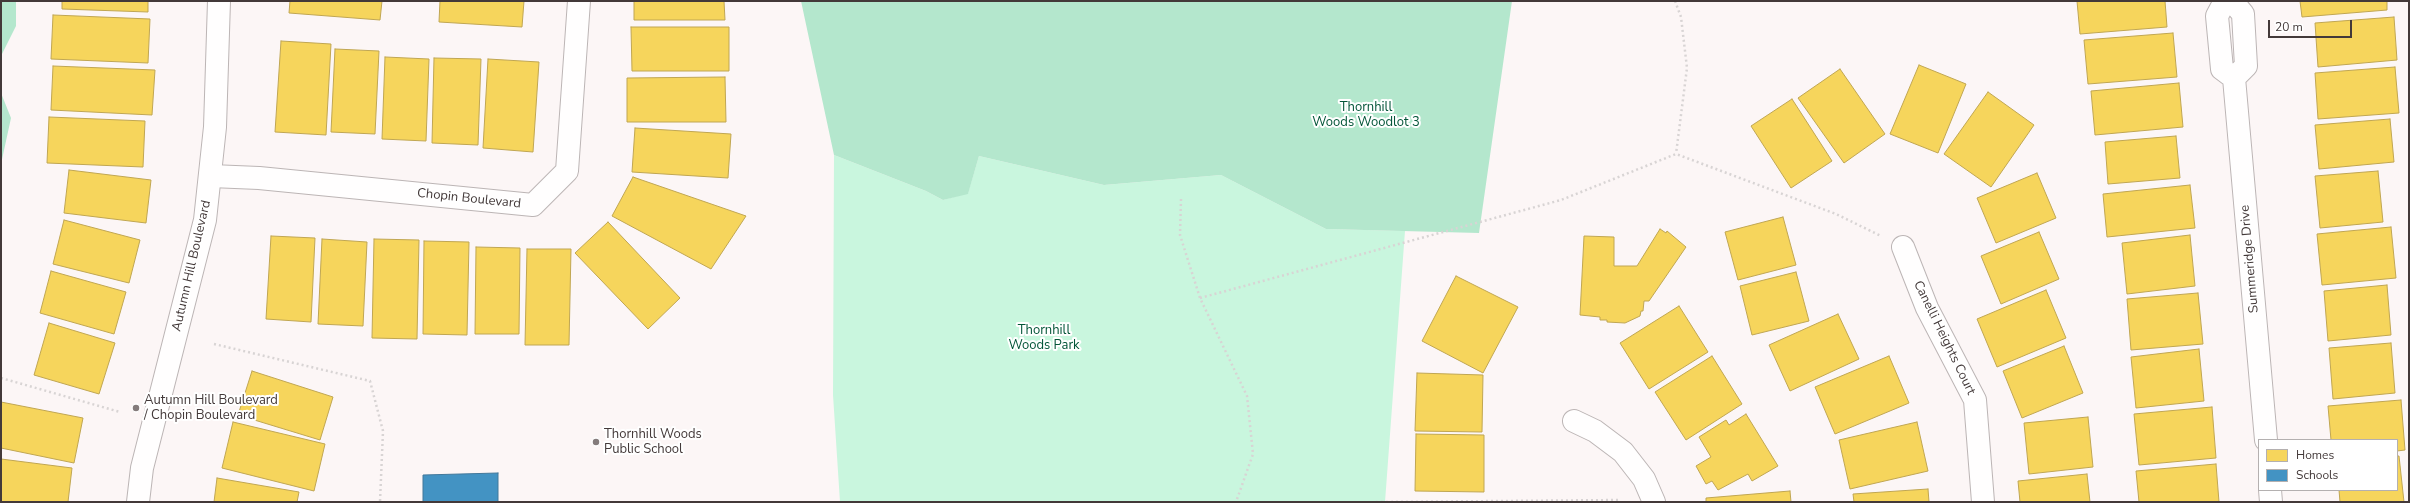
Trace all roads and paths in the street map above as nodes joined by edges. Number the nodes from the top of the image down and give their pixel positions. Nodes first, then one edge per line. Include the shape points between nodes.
1 (219, 1) edge
2 (579, 1) edge
3 (1675, 1) edge
4 (2225, 1) edge
5 (2232, 1) edge
6 (2234, 78) junction
7 (1676, 154) junction
8 (211, 176) junction
9 (1181, 199) dead end
10 (1903, 247) joint
11 (1200, 298) junction
12 (214, 344) dead end
13 (1, 378) edge
14 (120, 412) dead end
15 (1574, 421) dead end
16 (2266, 439) edge
17 (2270, 491) edge
18 (1621, 500) dead end
19 (138, 502) edge
20 (380, 502) edge
21 (1236, 502) edge
22 (1376, 502) edge
23 (1654, 502) edge
24 (1983, 502) edge
25 (2271, 502) edge

1 - 8 street, Autumn Hill Boulevard
2 - 8 street, Chopin Boulevard via 567,170 533,205 259,178
3 - 7 path via 1681,17 1687,68
4 - 6 street via 2217,16 2222,69
5 - 6 street via 2242,14 2246,66
6 - 16 street, Summeridge Drive
7 - 10 path via 1836,214
7 - 11 path via 1560,200
8 - 19 street, Autumn Hill Boulevard via 205,220 142,468
9 - 11 path via 1180,235
10 - 24 street, Canelli Heights Court via 1927,308 1975,400
11 - 21 path via 1247,396 1253,454
12 - 20 path via 370,381 383,431
13 - 14 path
15 - 23 street via 1595,431 1623,452 1644,479
17 - 25 street
18 - 22 path

